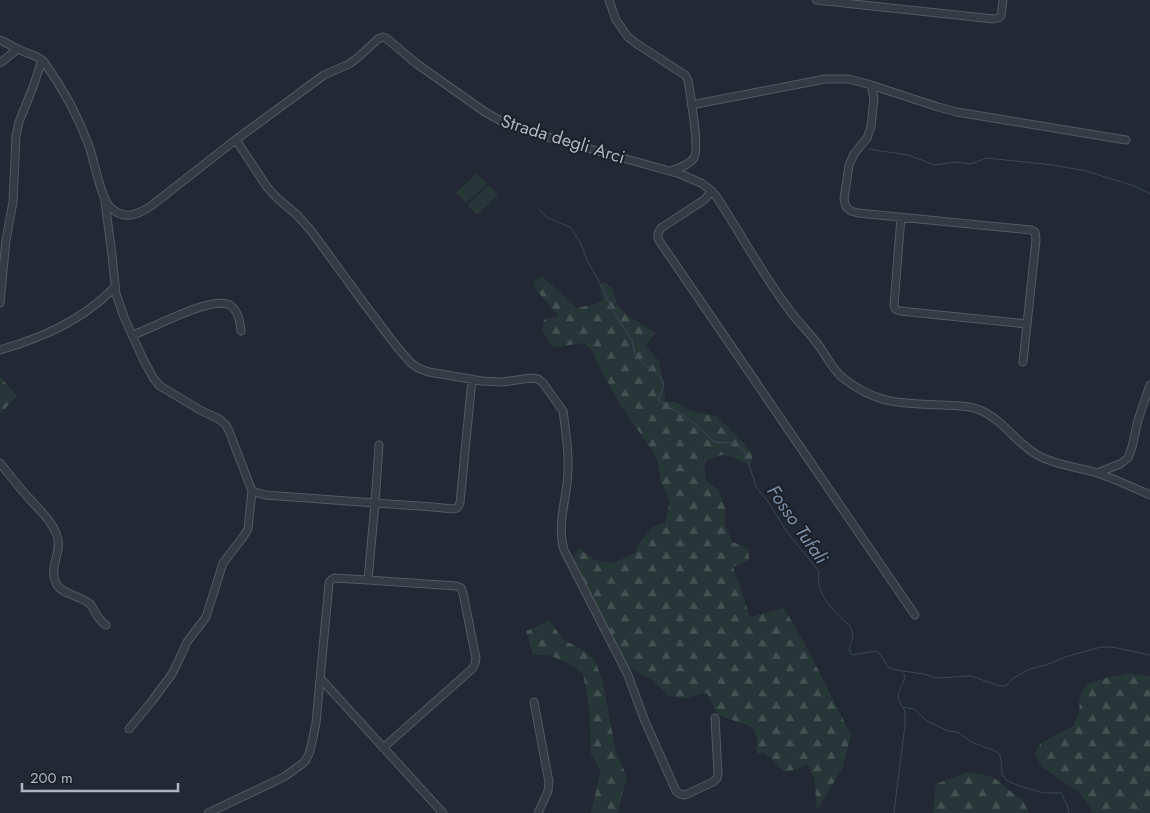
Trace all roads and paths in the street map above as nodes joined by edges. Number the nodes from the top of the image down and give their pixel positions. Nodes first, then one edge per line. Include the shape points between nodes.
1 (609, 0) edge
2 (816, 0) edge
3 (1003, 0) edge
4 (0, 40) edge
5 (18, 49) junction
6 (42, 60) junction
7 (0, 63) edge
8 (871, 85) junction
9 (691, 105) junction
10 (236, 140) junction
11 (1126, 140) dead end
12 (670, 171) junction
13 (712, 191) junction
14 (105, 202) junction
15 (901, 217) junction
16 (114, 288) junction
17 (0, 303) edge
18 (1027, 324) junction
19 (241, 331) dead end
20 (132, 335) junction
21 (0, 350) edge
22 (1023, 362) dead end
23 (472, 379) junction
24 (1150, 385) edge
25 (379, 445) dead end
26 (0, 463) edge
27 (1097, 473) junction
28 (252, 492) junction
29 (1150, 495) edge
30 (375, 503) junction
31 (368, 580) junction
32 (915, 614) dead end
33 (106, 626) dead end
34 (320, 678) junction
35 (534, 702) dead end
36 (715, 718) dead end
37 (129, 729) dead end
38 (384, 748) junction
39 (208, 813) edge
40 (443, 813) edge
41 (538, 813) edge

1 - 9 street via 616,20 628,37 686,77
2 - 3 street via 996,19 1001,16
4 - 5 street
5 - 6 street
5 - 7 street
6 - 14 street via 72,107 88,145
6 - 17 street via 16,136 13,202 5,244
8 - 9 street via 849,79 825,79
8 - 11 street via 938,108
8 - 15 street via 874,100 870,130 849,165 844,204 854,212
9 - 12 street via 696,155 689,163
10 - 12 street, Strada degli Arci via 326,74 349,64 382,37 503,122
10 - 14 street, Strada degli Arci via 138,214 119,213
10 - 23 street via 267,187 312,232 408,360 424,370
12 - 13 street, Strada degli Arci via 695,180
13 - 27 street, Strada degli Arci via 785,305 817,342 835,370 854,386 889,401 977,409 999,421 1038,456
13 - 32 street via 704,200 661,228 658,239
14 - 16 street
15 - 18 street via 895,309
15 - 18 street via 1035,232
16 - 20 street
16 - 21 street via 60,328
18 - 22 street
19 - 20 street via 236,312 229,305 220,303
20 - 28 street via 160,386 226,426
23 - 30 street via 458,507
23 - 36 street via 502,382 538,379 562,410 568,469 561,522 564,550 628,675 644,719 680,794 685,795 717,778
24 - 27 street via 1128,458
25 - 30 street
26 - 33 street via 57,534 53,571 57,586 93,607
27 - 29 street, Strada degli Arci
28 - 30 street
28 - 37 street via 248,529 223,563 206,617 187,642 172,674
30 - 31 street
31 - 34 street via 336,578 330,581
31 - 38 street via 459,587 476,658 472,670
34 - 38 street
34 - 39 street via 315,732 306,760 288,774
35 - 41 street via 549,780 548,791
38 - 40 street

